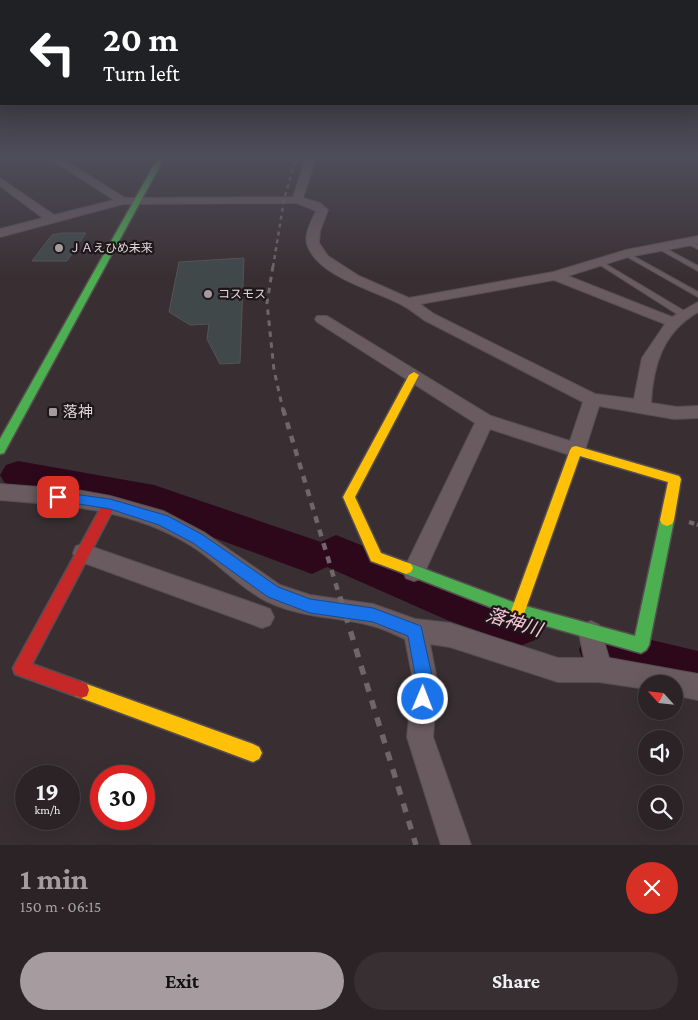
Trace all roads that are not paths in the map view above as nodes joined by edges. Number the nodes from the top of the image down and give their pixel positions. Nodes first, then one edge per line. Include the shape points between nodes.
1 (22, 197) edge
2 (116, 197) edge
3 (139, 197) edge
4 (297, 200) joint
5 (137, 201) junction
6 (123, 202) junction
7 (53, 220) junction
8 (0, 233) edge
9 (695, 243) edge
10 (661, 248) junction
11 (626, 254) junction
12 (599, 262) junction
13 (698, 269) edge
14 (555, 276) junction
15 (698, 295) edge
16 (408, 302) junction
17 (698, 306) edge
18 (678, 318) junction
19 (322, 319) dead end
20 (414, 375) junction
21 (592, 400) junction
22 (642, 405) junction
23 (698, 412) edge
24 (485, 421) junction
25 (0, 450) edge
26 (576, 450) junction
27 (0, 492) edge
28 (110, 504) junction
29 (84, 552) junction
30 (414, 571) junction
31 (518, 611) junction
32 (262, 617) dead end
33 (415, 631) junction
34 (591, 632) junction
35 (599, 669) junction
36 (698, 687) edge
37 (253, 753) dead end
38 (456, 845) edge

1 - 7 street
2 - 6 street
3 - 5 street
4 - 5 street
4 - 16 street via 322,210 313,243 323,259 354,279
5 - 6 street
5 - 25 street
6 - 7 street
7 - 8 street
9 - 10 street
10 - 11 street
10 - 13 lane
11 - 12 street
11 - 15 lane
12 - 14 street
12 - 18 lane
14 - 16 street
14 - 18 street
16 - 21 street via 428,317
17 - 18 street
18 - 22 street via 647,366
19 - 20 street
20 - 24 street
20 - 30 street via 349,498 376,557
21 - 22 street
21 - 26 street
22 - 23 street via 675,414
24 - 26 street
24 - 30 street
26 - 31 street
26 - 34 street via 675,479 641,645
27 - 28 street
28 - 29 street
28 - 33 street via 163,520 198,539 273,593 310,606 373,615
29 - 32 street
29 - 37 street via 21,668
30 - 31 street
31 - 34 street
33 - 35 street via 450,635 558,670
33 - 38 street via 424,680 420,737
34 - 35 street
35 - 36 street

